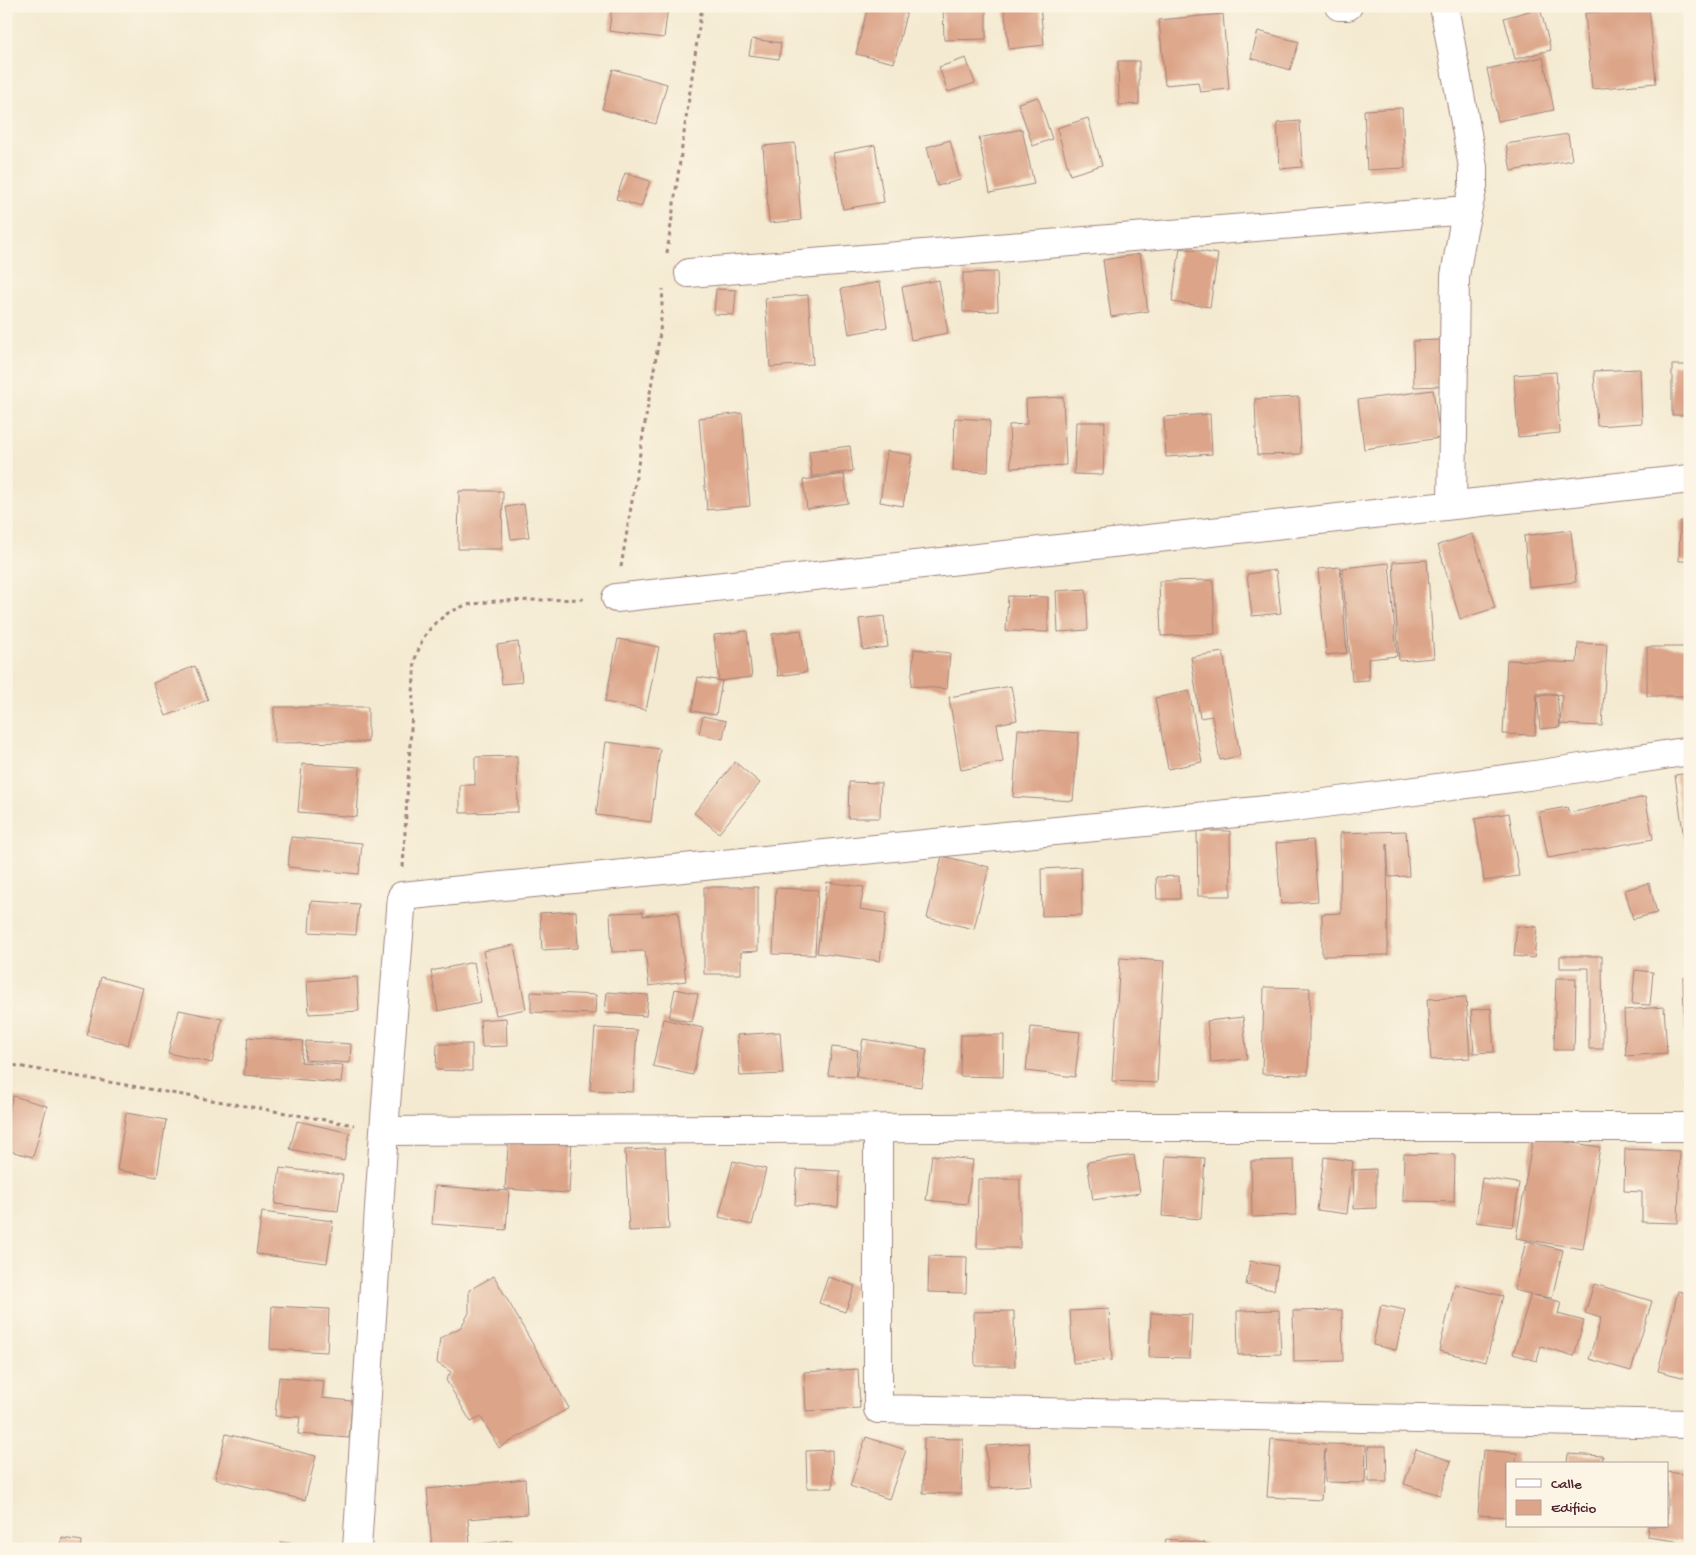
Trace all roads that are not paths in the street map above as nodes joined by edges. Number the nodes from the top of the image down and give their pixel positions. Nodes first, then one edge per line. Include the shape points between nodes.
1 (1339, 6) edge
2 (1348, 6) edge
3 (1444, 6) edge
4 (1467, 210) junction
5 (689, 273) dead end
6 (1690, 479) edge
7 (1452, 505) junction
8 (616, 598) road end
9 (1690, 751) edge
10 (1690, 1127) edge
11 (878, 1128) junction
12 (384, 1131) junction
13 (1690, 1424) edge
14 (357, 1549) edge

1 - 2 street
3 - 4 street via 1473,167 1473,186
4 - 5 street
4 - 7 street via 1455,276
6 - 7 street
7 - 8 street
9 - 12 street via 1526,777 1286,808 402,896
10 - 11 street
11 - 12 street
11 - 13 street via 878,1409
12 - 14 street

